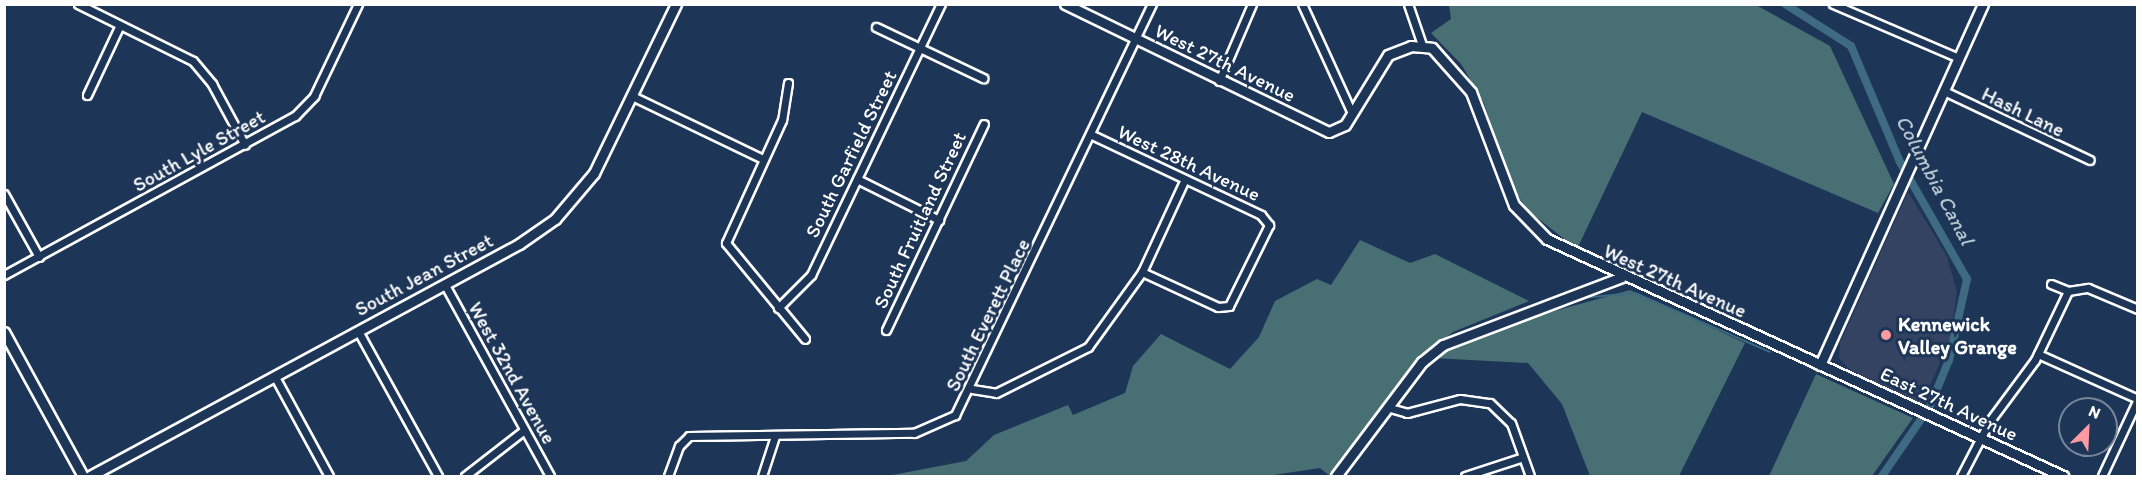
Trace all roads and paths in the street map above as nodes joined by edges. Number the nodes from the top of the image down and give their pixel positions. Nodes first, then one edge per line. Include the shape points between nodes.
1 (78, 4) edge
2 (358, 4) edge
3 (676, 4) edge
4 (941, 4) edge
5 (1065, 4) edge
6 (1152, 4) edge
7 (1252, 4) edge
8 (1302, 4) edge
9 (1408, 4) edge
10 (1833, 4) edge
11 (1983, 4) edge
12 (120, 25) junction
13 (876, 27) dead end
14 (1136, 39) junction
15 (1422, 45) junction
16 (920, 49) junction
17 (1959, 58) junction
18 (983, 78) dead end
19 (1219, 81) junction
20 (788, 83) dead end
21 (1944, 91) junction
22 (87, 95) dead end
23 (632, 96) junction
24 (1352, 113) junction
25 (984, 124) dead end
26 (1092, 135) junction
27 (245, 145) junction
28 (763, 159) junction
29 (2090, 160) dead end
30 (857, 179) junction
31 (1185, 179) junction
32 (4, 194) edge
33 (939, 220) junction
34 (39, 257) junction
35 (1142, 273) junction
36 (4, 275) edge
37 (1622, 277) junction
38 (2050, 284) dead end
39 (445, 285) junction
40 (2070, 289) junction
41 (778, 308) junction
42 (2138, 309) edge
43 (886, 330) dead end
44 (4, 332) edge
45 (358, 332) junction
46 (805, 339) dead end
47 (2038, 354) junction
48 (1820, 365) junction
49 (274, 377) junction
50 (972, 388) junction
51 (2138, 399) edge
52 (1390, 408) junction
53 (524, 430) junction
54 (775, 436) junction
55 (1981, 439) junction
56 (1523, 457) junction
57 (83, 477) edge
58 (90, 477) edge
59 (329, 477) edge
60 (438, 477) edge
61 (465, 477) edge
62 (550, 477) edge
63 (668, 477) edge
64 (762, 477) edge
65 (1336, 477) edge
66 (1465, 477) edge
67 (1530, 477) edge
68 (1961, 477) edge
69 (2063, 477) edge
70 (2102, 477) edge

1 - 12 street
2 - 27 street, South Lyle Street via 305,108
3 - 23 main road, South Jean Street
4 - 16 street, South Garfield Street
5 - 14 main road, West 27th Avenue
6 - 14 street, South Everett Place
7 - 19 street
8 - 24 street
9 - 15 street
10 - 17 street
11 - 17 main road
12 - 22 street
12 - 27 street via 197,65
13 - 16 street
14 - 19 main road, West 27th Avenue
14 - 26 street, South Everett Place
15 - 24 main road via 1403,48 1380,62
15 - 37 main road, West 27th Avenue via 1445,57 1471,92 1501,180 1522,216 1560,248
16 - 18 street
16 - 30 street, South Garfield Street
17 - 21 main road
19 - 24 main road, West 27th Avenue via 1319,129 1339,131
20 - 28 street via 782,120
21 - 29 street, Hash Lane
21 - 48 main road
23 - 28 street
23 - 39 main road, South Jean Street via 594,173 566,209 519,244
25 - 33 street, South Fruitland Street
26 - 31 street, West 28th Avenue
26 - 50 street, South Everett Place
27 - 34 street, South Lyle Street
28 - 41 street via 726,243
30 - 33 street
30 - 41 street, South Garfield Street via 811,275
31 - 35 street
31 - 35 street, West 28th Avenue via 1261,215 1269,225 1229,306 1218,308
32 - 34 street
33 - 43 street, South Fruitland Street
34 - 36 street, South Lyle Street
35 - 50 street via 1088,347 996,393
37 - 48 main road, West 27th Avenue
37 - 52 main road via 1455,337 1422,362
38 - 40 street
39 - 45 main road, South Jean Street
39 - 53 street, West 32nd Avenue
40 - 42 street via 2088,288
40 - 47 street
41 - 46 street
44 - 57 main road
45 - 49 main road, South Jean Street
45 - 60 street
47 - 51 street
47 - 55 street
48 - 55 main road, East 27th Avenue
49 - 58 main road, South Jean Street
49 - 59 street
50 - 54 street, South Everett Place via 955,415 923,431
51 - 70 street
52 - 56 street via 1407,413 1460,399 1480,399 1505,415
52 - 65 main road
53 - 61 street
53 - 62 street, West 32nd Avenue
54 - 63 street, South Everett Place via 689,436 679,446
54 - 64 street
55 - 68 street
55 - 69 main road, East 27th Avenue
56 - 66 street
56 - 67 street

